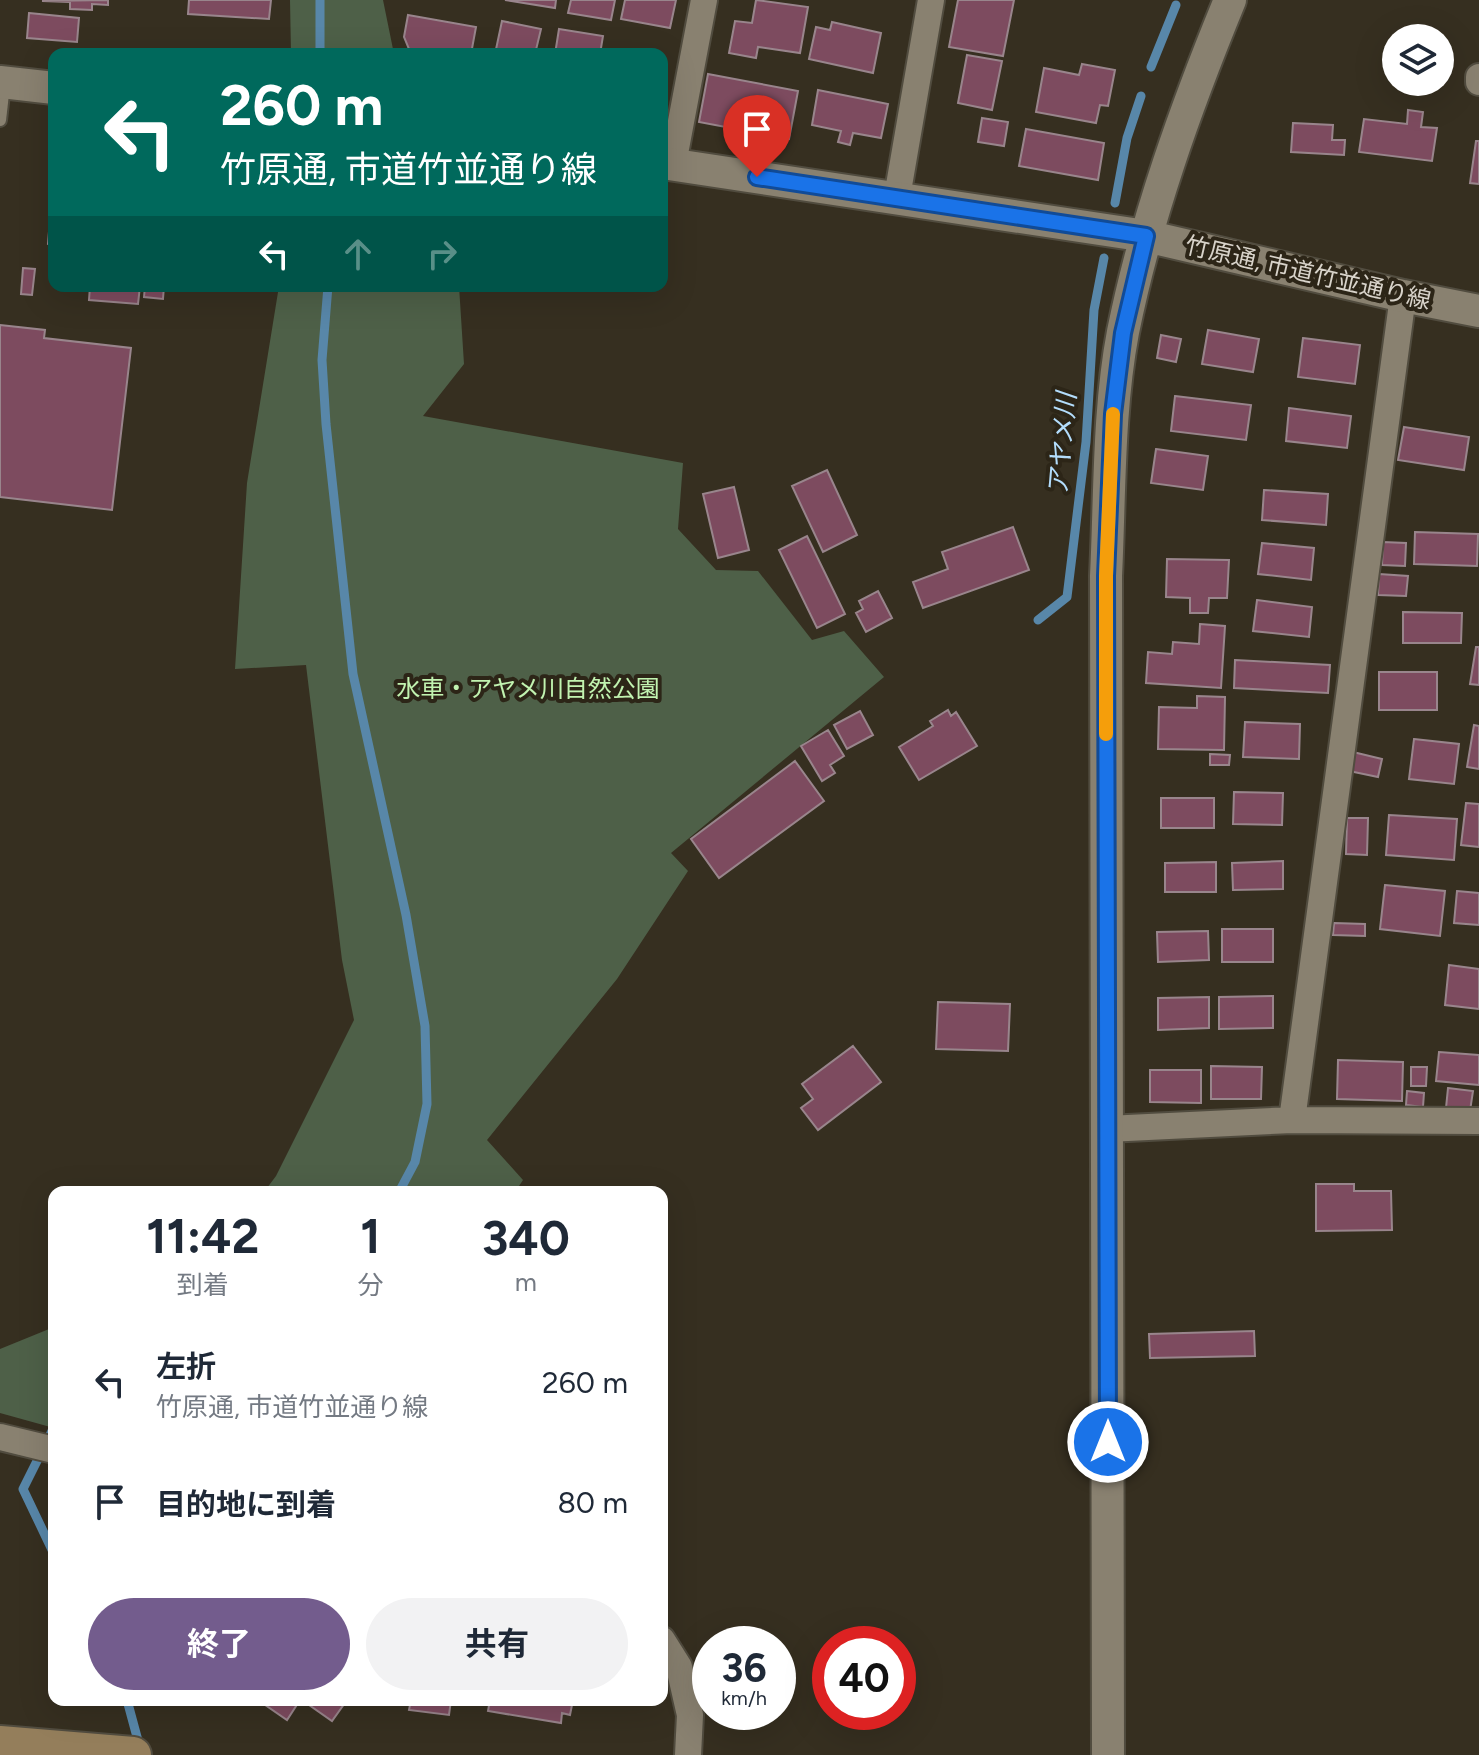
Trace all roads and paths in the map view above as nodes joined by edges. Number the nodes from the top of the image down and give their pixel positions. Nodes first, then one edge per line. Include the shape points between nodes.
1 (704, 0) edge
2 (931, 0) edge
3 (1230, 0) edge
4 (2, 82) edge
5 (48, 87) edge
6 (0, 120) edge
7 (668, 160) edge
8 (668, 164) edge
9 (897, 197) junction
10 (1146, 236) junction
11 (1403, 296) junction
12 (1479, 311) edge
13 (1292, 1120) junction
14 (1479, 1121) edge
15 (1107, 1129) junction
16 (0, 1437) edge
17 (48, 1449) edge
18 (668, 1650) edge
19 (0, 1744) edge
20 (133, 1755) edge
21 (688, 1755) edge
22 (1108, 1755) edge

1 - 7 street
2 - 9 street
3 - 10 street via 1191,95
4 - 5 street
4 - 6 lane
8 - 9 street, 竹原通, 市道竹並通り線
9 - 10 street, 竹原通, 市道竹並通り線
10 - 11 street, 竹原通, 市道竹並通り線
10 - 15 street via 1123,333 1107,546
11 - 12 street, 竹原通, 市道竹並通り線
11 - 13 street
13 - 14 street
13 - 15 street
15 - 22 street
16 - 17 street
18 - 21 street via 679,1667 690,1715
19 - 20 main road

